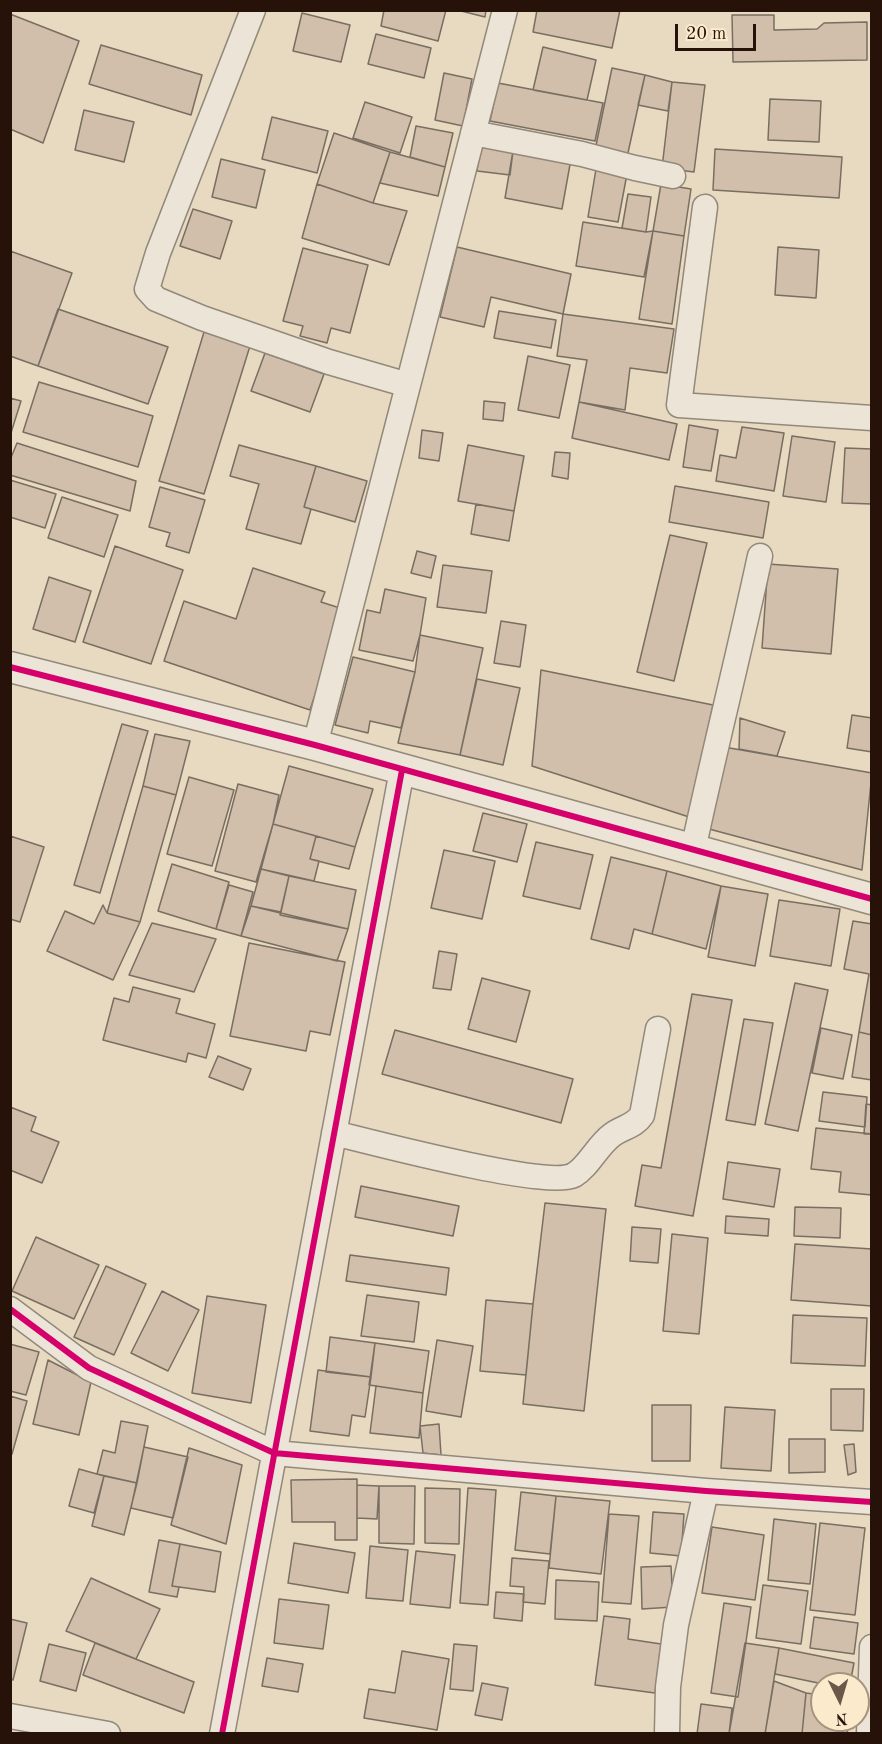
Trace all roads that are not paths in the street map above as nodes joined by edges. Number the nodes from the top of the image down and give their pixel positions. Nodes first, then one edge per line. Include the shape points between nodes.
1 (253, 10) edge
2 (505, 10) edge
3 (473, 133) junction
4 (673, 176) dead end
5 (705, 207) dead end
6 (408, 385) junction
7 (872, 418) edge
8 (760, 556) dead end
9 (10, 667) edge
10 (315, 745) junction
11 (402, 770) junction
12 (693, 850) junction
13 (872, 899) edge
14 (658, 1029) dead end
15 (334, 1133) junction
16 (10, 1309) edge
17 (274, 1453) junction
18 (706, 1491) junction
19 (872, 1502) edge
20 (872, 1647) edge
21 (10, 1716) edge
22 (108, 1734) edge
23 (222, 1734) edge
24 (667, 1734) edge
25 (869, 1734) edge

1 - 6 street via 147,289 156,299 202,318
2 - 3 street
3 - 4 street
3 - 6 street
5 - 7 street via 679,405
6 - 10 street
8 - 12 street
9 - 10 street
10 - 11 street
11 - 12 street
11 - 15 street
12 - 13 street
14 - 15 street via 638,1122 612,1134 575,1174 566,1178 515,1174
15 - 17 street
16 - 17 street via 89,1368
17 - 18 street
17 - 23 street
18 - 19 street
18 - 24 street via 676,1625
20 - 25 street
21 - 22 street

